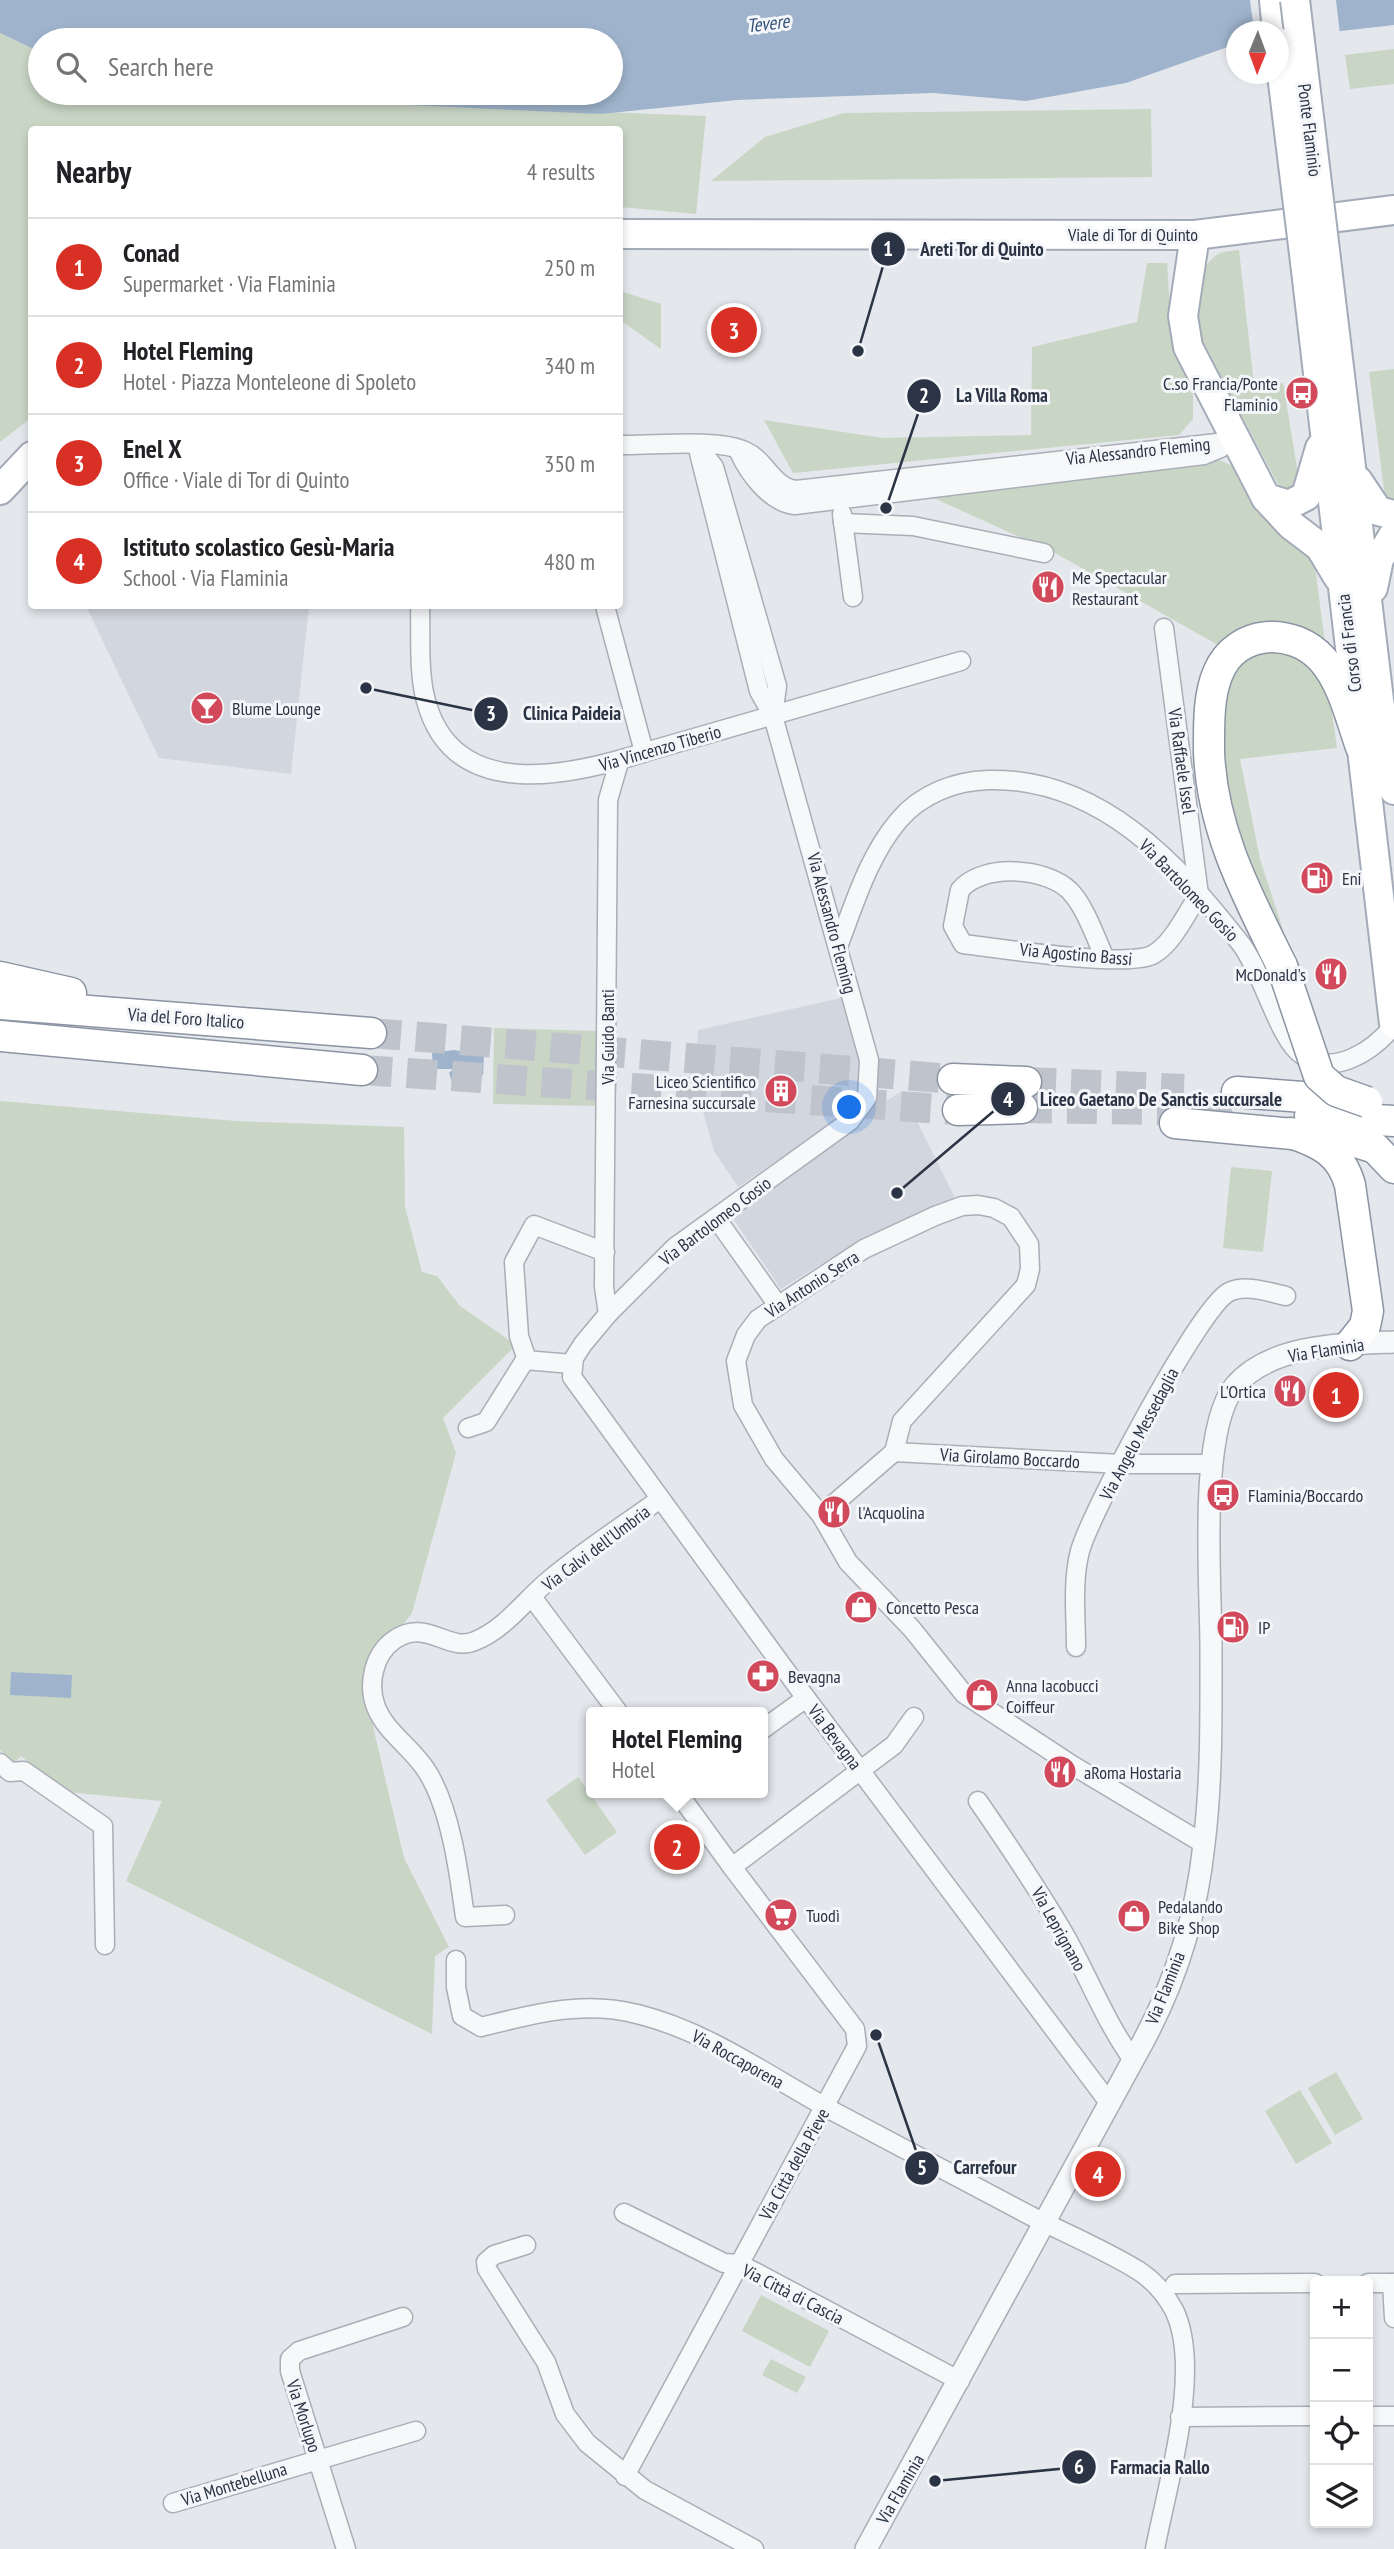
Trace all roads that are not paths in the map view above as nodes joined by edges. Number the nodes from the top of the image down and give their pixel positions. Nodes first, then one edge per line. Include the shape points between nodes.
1 (1274, 0) edge
2 (1295, 0) edge
3 (1276, 21) edge
4 (1286, 84) edge
5 (1394, 210) edge
6 (623, 234) edge
7 (1195, 235) junction
8 (1316, 260) junction
9 (1324, 432) junction
10 (1235, 441) junction
11 (623, 445) edge
12 (697, 445) junction
13 (738, 448) junction
14 (28, 460) edge
15 (1354, 473) junction
16 (0, 490) edge
17 (1266, 498) junction
18 (840, 500) junction
19 (1394, 515) edge
20 (843, 523) junction
21 (1394, 534) edge
22 (1044, 553) dead end
23 (1342, 583) junction
24 (853, 597) dead end
25 (420, 609) edge
26 (606, 609) edge
27 (1370, 615) junction
28 (1164, 628) dead end
29 (961, 661) dead end
30 (773, 716) junction
31 (1361, 747) junction
32 (644, 752) junction
33 (619, 762) junction
34 (1394, 790) edge
35 (1199, 895) junction
36 (839, 944) junction
37 (1105, 958) junction
38 (0, 977) edge
39 (0, 1004) edge
40 (1394, 1024) edge
41 (290, 1026) junction
42 (371, 1033) tunnel mouth
43 (0, 1037) edge
44 (0, 1051) edge
45 (181, 1054) junction
46 (362, 1070) tunnel mouth
47 (953, 1079) tunnel mouth
48 (868, 1091) joint
49 (1380, 1103) edge
50 (958, 1110) tunnel mouth
51 (1394, 1121) edge
52 (1175, 1123) dead end
53 (1291, 1133) junction
54 (1394, 1168) edge
55 (716, 1218) junction
56 (605, 1252) junction
57 (1286, 1296) dead end
58 (777, 1304) junction
59 (608, 1314) junction
60 (1394, 1327) edge
61 (1373, 1343) edge
62 (527, 1360) junction
63 (572, 1364) junction
64 (468, 1428) dead end
65 (894, 1452) junction
66 (1121, 1464) junction
67 (1211, 1464) junction
68 (660, 1499) junction
69 (821, 1515) junction
70 (532, 1597) junction
71 (1076, 1647) dead end
72 (806, 1698) junction
73 (614, 1707) edge
74 (914, 1717) dead end
75 (768, 1725) edge
76 (0, 1763) edge
77 (861, 1770) junction
78 (682, 1798) edge
79 (978, 1801) dead end
80 (1204, 1844) junction
81 (732, 1867) junction
82 (505, 1915) dead end
83 (105, 1945) dead end
84 (456, 1960) dead end
85 (1133, 2060) junction
86 (1110, 2104) junction
87 (825, 2107) junction
88 (624, 2213) dead end
89 (1045, 2222) junction
90 (526, 2245) dead end
91 (739, 2264) junction
92 (1373, 2283) edge
93 (1393, 2283) edge
94 (1175, 2284) dead end
95 (1310, 2284) edge
96 (403, 2317) dead end
97 (1394, 2318) edge
98 (960, 2381) junction
99 (1310, 2416) edge
100 (1373, 2416) edge
101 (1394, 2416) edge
102 (1180, 2417) junction
103 (416, 2431) dead end
104 (318, 2459) junction
105 (625, 2476) junction
106 (173, 2502) dead end
107 (346, 2549) edge
108 (754, 2549) edge
109 (866, 2549) edge
110 (1155, 2549) edge

1 - 3 main road
2 - 8 main road, Ponte Flaminio, bridge
4 - 8 main road, Ponte Flaminio, bridge
5 - 7 main road, Viale di Tor di Quinto
6 - 7 main road, Viale di Tor di Quinto
7 - 10 main road via 1183,310 1185,338
8 - 9 main road, Corso di Francia
8 - 15 main road, Corso di Francia
9 - 17 main road via 1306,496 1289,505
9 - 23 main road, Corso di Francia
10 - 13 street, Via Alessandro Fleming via 796,489 782,486
10 - 17 main road
10 - 18 street, Via Alessandro Fleming via 1204,455
11 - 12 street
12 - 13 street
12 - 30 street, Via Alessandro Fleming via 714,467 776,686
13 - 18 street, Via Alessandro Fleming via 745,464 780,501 794,505
14 - 16 main road
15 - 19 main road via 1378,512
15 - 27 main road, Corso di Francia
17 - 23 main road via 1290,525 1321,547
18 - 20 street
20 - 22 street via 913,526
20 - 24 street
21 - 27 main road via 1377,564
23 - 31 main road, Corso di Francia
25 - 33 street, Via Vincenzo Tiberio via 425,698 442,739 456,754 484,768 510,773
26 - 32 street
27 - 34 main road, Corso di Francia
28 - 35 street, Via Raffaele Issel
29 - 30 street, Via Vincenzo Tiberio
30 - 32 street, Via Vincenzo Tiberio
30 - 36 street, Via Alessandro Fleming
31 - 40 main road, Corso di Francia
31 - 49 highway, bridge via 1332,671 1301,642 1257,638 1240,646 1219,671 1211,702 1209,749 1219,817 1238,878 1282,966 1319,1076 1336,1091
32 - 33 street, Via Vincenzo Tiberio
33 - 56 street, Via Guido Banti via 608,800
35 - 36 street, Via Bartolomeo Gosio via 1133,831 1082,798 1022,782 965,783 922,800 900,819 869,868
35 - 37 street, Via Agostino Bassi via 1153,955 1141,960
35 - 40 street, Via Bartolomeo Gosio via 1248,954 1289,1041 1300,1054 1323,1062 1347,1060 1373,1046
36 - 48 street, Via Alessandro Fleming via 869,1060
37 - 37 street, Via Agostino Bassi via 963,944 953,926 960,890 983,877 1017,872 1054,880 1072,893
38 - 41 highway via 55,990
39 - 41 highway, Via del Foro Italico
41 - 42 highway, Via del Foro Italico
43 - 45 highway, Via del Foro Italico
44 - 45 highway
45 - 46 highway, Via del Foro Italico
47 - 50 highway via 1024,1095
48 - 55 street, Via Bartolomeo Gosio via 850,1121
49 - 51 highway, bridge via 1237,1101
52 - 53 highway
53 - 54 highway via 1363,1143 1380,1151
53 - 61 highway via 1333,1153 1345,1168 1368,1306 1365,1326
55 - 58 street
55 - 59 street, Via Bartolomeo Gosio via 675,1247
56 - 59 street, Via Guido Banti
56 - 62 street via 534,1225 514,1262 519,1336
57 - 66 street, Via Angelo Messedaglia via 1248,1289 1220,1298 1189,1340
58 - 65 street, Via Antonio Serra via 864,1249 962,1206 994,1208 1018,1223 1031,1252 1026,1285 902,1421
58 - 69 street, Via Antonio Serra via 758,1319 740,1347 740,1395 774,1460
59 - 63 street, Via Bartolomeo Gosio
60 - 61 street, Via Flaminia
61 - 67 street, Via Flaminia via 1280,1356 1251,1371 1234,1387 1222,1411
62 - 63 street
62 - 64 street via 486,1422
63 - 68 street, Via Bevagna via 575,1383
65 - 66 street, Via Girolamo Boccardo
65 - 69 street
66 - 67 street, Via Girolamo Boccardo
66 - 71 street, Via Angelo Messedaglia via 1081,1548 1076,1570
67 - 80 street, Via Flaminia via 1211,1683
68 - 70 street, Via Calvi dell'Umbria via 547,1581
68 - 72 street, Via Bevagna
69 - 80 street, Via Antonio Serra via 848,1562 912,1629 964,1694
70 - 73 street
70 - 82 street, Via Calvi dell'Umbria via 475,1641 461,1643 421,1631 400,1636 382,1653 373,1673 378,1711 416,1756 438,1792 465,1917
72 - 75 street
72 - 77 street, Via Bevagna
74 - 77 street via 894,1745
76 - 83 street via 10,1772 24,1771 103,1826
77 - 81 street
77 - 86 street, Via Bevagna
78 - 81 street, Via Città della Pieve
79 - 85 street, Via Leprignano via 1033,1882 1113,2032
80 - 85 street, Via Flaminia via 1172,1978
81 - 87 street, Via Città della Pieve via 855,2029 856,2053
84 - 87 street, Via Roccaporena via 462,2016 481,2027 560,2009 633,2013 704,2039
85 - 86 street, Via Flaminia
86 - 89 street, Via Flaminia
87 - 89 street, Via Roccaporena
87 - 91 street, Via Città della Pieve
88 - 91 street, Via Città di Cascia via 724,2263
89 - 98 street, Via Flaminia
89 - 102 street, Via Roccaporena via 1139,2271 1167,2299 1185,2351
90 - 105 street via 494,2255 486,2262 487,2269 546,2362 571,2425
91 - 98 street, Via Città di Cascia
91 - 105 street, Via Città della Pieve
92 - 93 street
93 - 97 street
94 - 95 street
96 - 104 street, Via Morlupo via 299,2351 290,2359
98 - 109 street, Via Flaminia
99 - 102 street
100 - 101 street
102 - 110 street, Via Roccaporena
103 - 104 street, Via Montebelluna
104 - 106 street, Via Montebelluna
104 - 107 street, Via Morlupo
105 - 108 street

